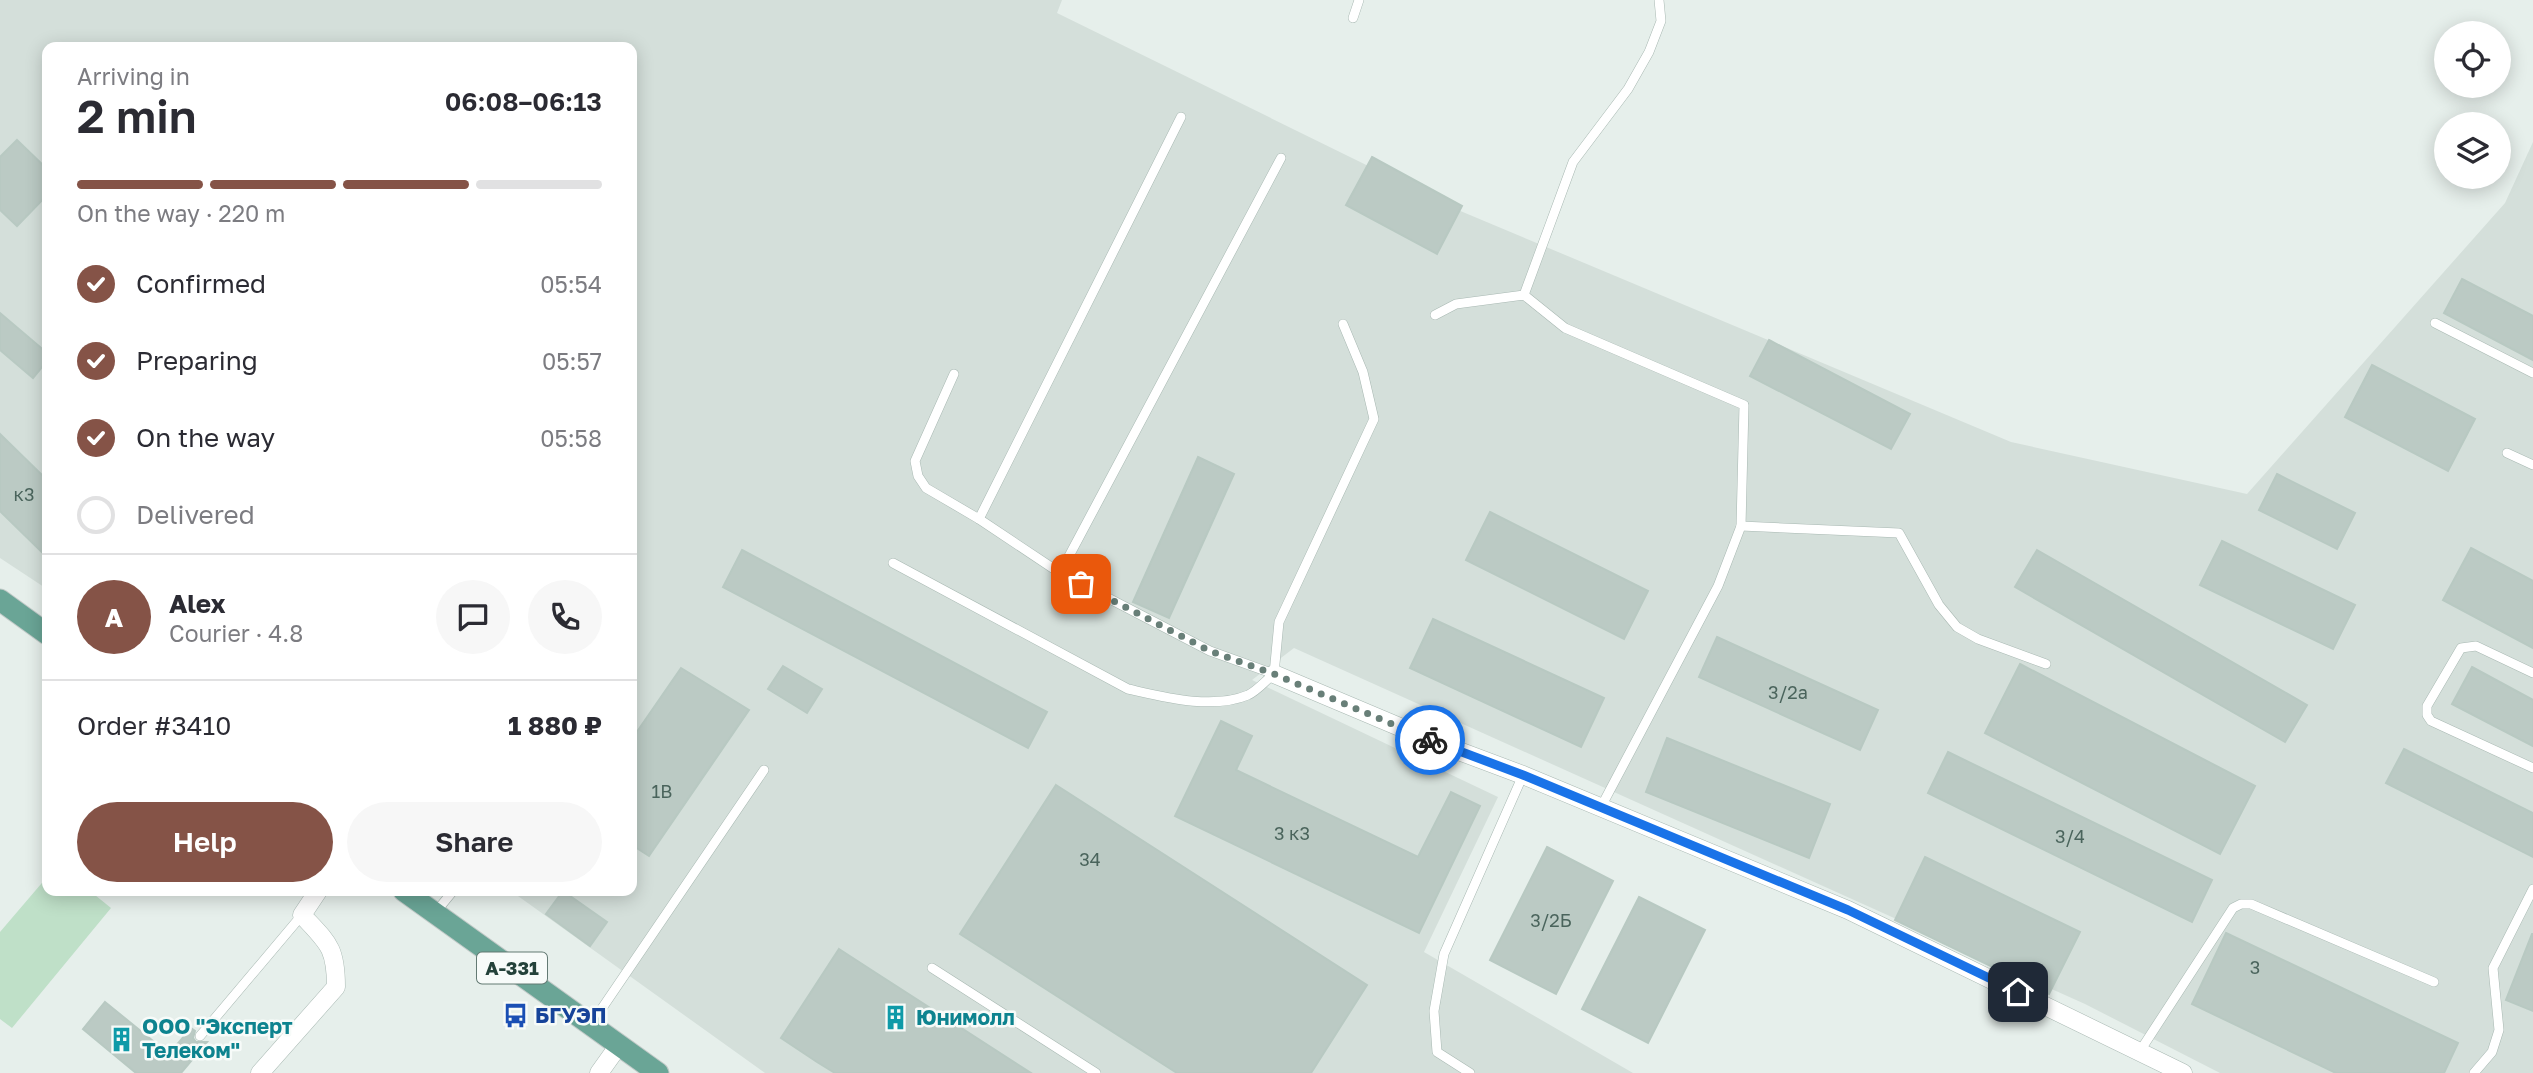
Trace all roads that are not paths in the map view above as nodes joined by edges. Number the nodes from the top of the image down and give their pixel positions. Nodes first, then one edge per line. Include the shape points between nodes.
1 (1359, 0) edge
2 (1659, 0) edge
3 (1353, 18) dead end
4 (1181, 117) dead end
5 (1281, 158) dead end
6 (1524, 295) junction
7 (1435, 315) dead end
8 (2435, 323) dead end
9 (1343, 324) dead end
10 (2533, 373) edge
11 (954, 374) dead end
12 (2507, 453) dead end
13 (2533, 465) edge
14 (979, 519) junction
15 (1741, 526) junction
16 (892, 563) dead end
17 (1060, 573) junction
18 (0, 600) edge
19 (42, 630) edge
20 (2046, 664) dead end
21 (2533, 673) edge
22 (1274, 674) junction
23 (2533, 768) edge
24 (764, 770) dead end
25 (1523, 775) junction
26 (1601, 807) junction
27 (2533, 889) edge
28 (315, 896) edge
29 (411, 896) edge
30 (449, 896) edge
31 (435, 913) junction
32 (302, 915) junction
33 (933, 968) dead end
34 (2434, 982) dead end
35 (591, 1025) junction
36 (200, 1035) dead end
37 (620, 1045) junction
38 (2140, 1051) junction
39 (260, 1073) edge
40 (599, 1073) edge
41 (658, 1073) edge
42 (1096, 1073) edge
43 (1470, 1073) edge
44 (2183, 1073) edge
45 (2474, 1073) edge

1 - 3 lane
2 - 6 lane via 1661,21 1649,52 1628,89 1573,162
4 - 14 lane
5 - 17 lane
6 - 7 lane via 1456,304
6 - 15 lane via 1565,328 1744,405
8 - 10 lane
9 - 22 lane via 1363,372 1374,419 1279,622
11 - 14 lane via 915,461 926,488
12 - 13 lane
14 - 17 lane
15 - 20 lane via 1899,533 1939,605 1957,626
15 - 26 lane via 1718,586
16 - 22 lane via 1128,689 1216,701 1249,695
17 - 22 lane via 1210,651
18 - 19 main road
21 - 23 lane via 2476,646 2461,648 2427,706 2427,715 2431,721
22 - 25 street
24 - 35 lane
25 - 26 street
25 - 43 lane via 1444,954 1434,1011 1437,1052
26 - 38 street via 1848,910
27 - 45 lane via 2493,968 2499,1030 2492,1052
28 - 32 street
29 - 31 main road, А-331
30 - 31 lane
31 - 35 main road, А-331
32 - 36 lane
32 - 39 street via 331,946 336,987
33 - 42 lane
34 - 38 lane via 2251,904 2241,904 2233,908
35 - 37 main road, А-331
37 - 40 street
37 - 41 main road, А-331
38 - 44 street

